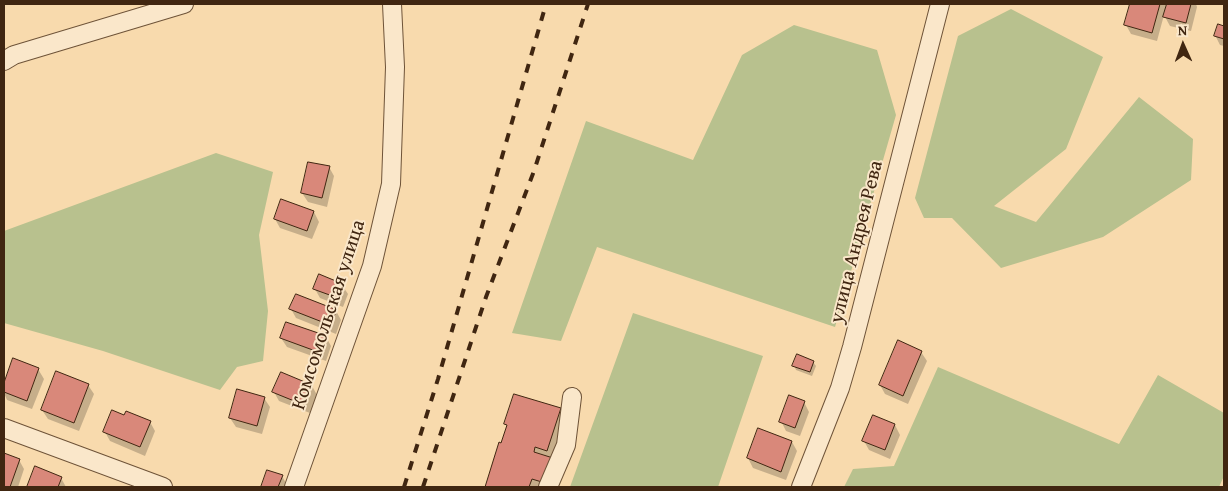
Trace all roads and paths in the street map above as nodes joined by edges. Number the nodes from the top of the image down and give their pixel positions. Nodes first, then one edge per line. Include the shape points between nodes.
1 (184, 4) edge
2 (392, 4) edge
3 (940, 4) edge
4 (4, 60) edge
5 (572, 397) dead end
6 (4, 428) edge
7 (163, 487) edge
8 (294, 487) edge
9 (548, 487) edge
10 (802, 487) edge

1 - 4 street
2 - 8 street, Комсомольская улица via 395,67 391,184 372,266
3 - 10 street, улица Андрея Рева via 852,347
5 - 9 street via 566,445
6 - 7 street

